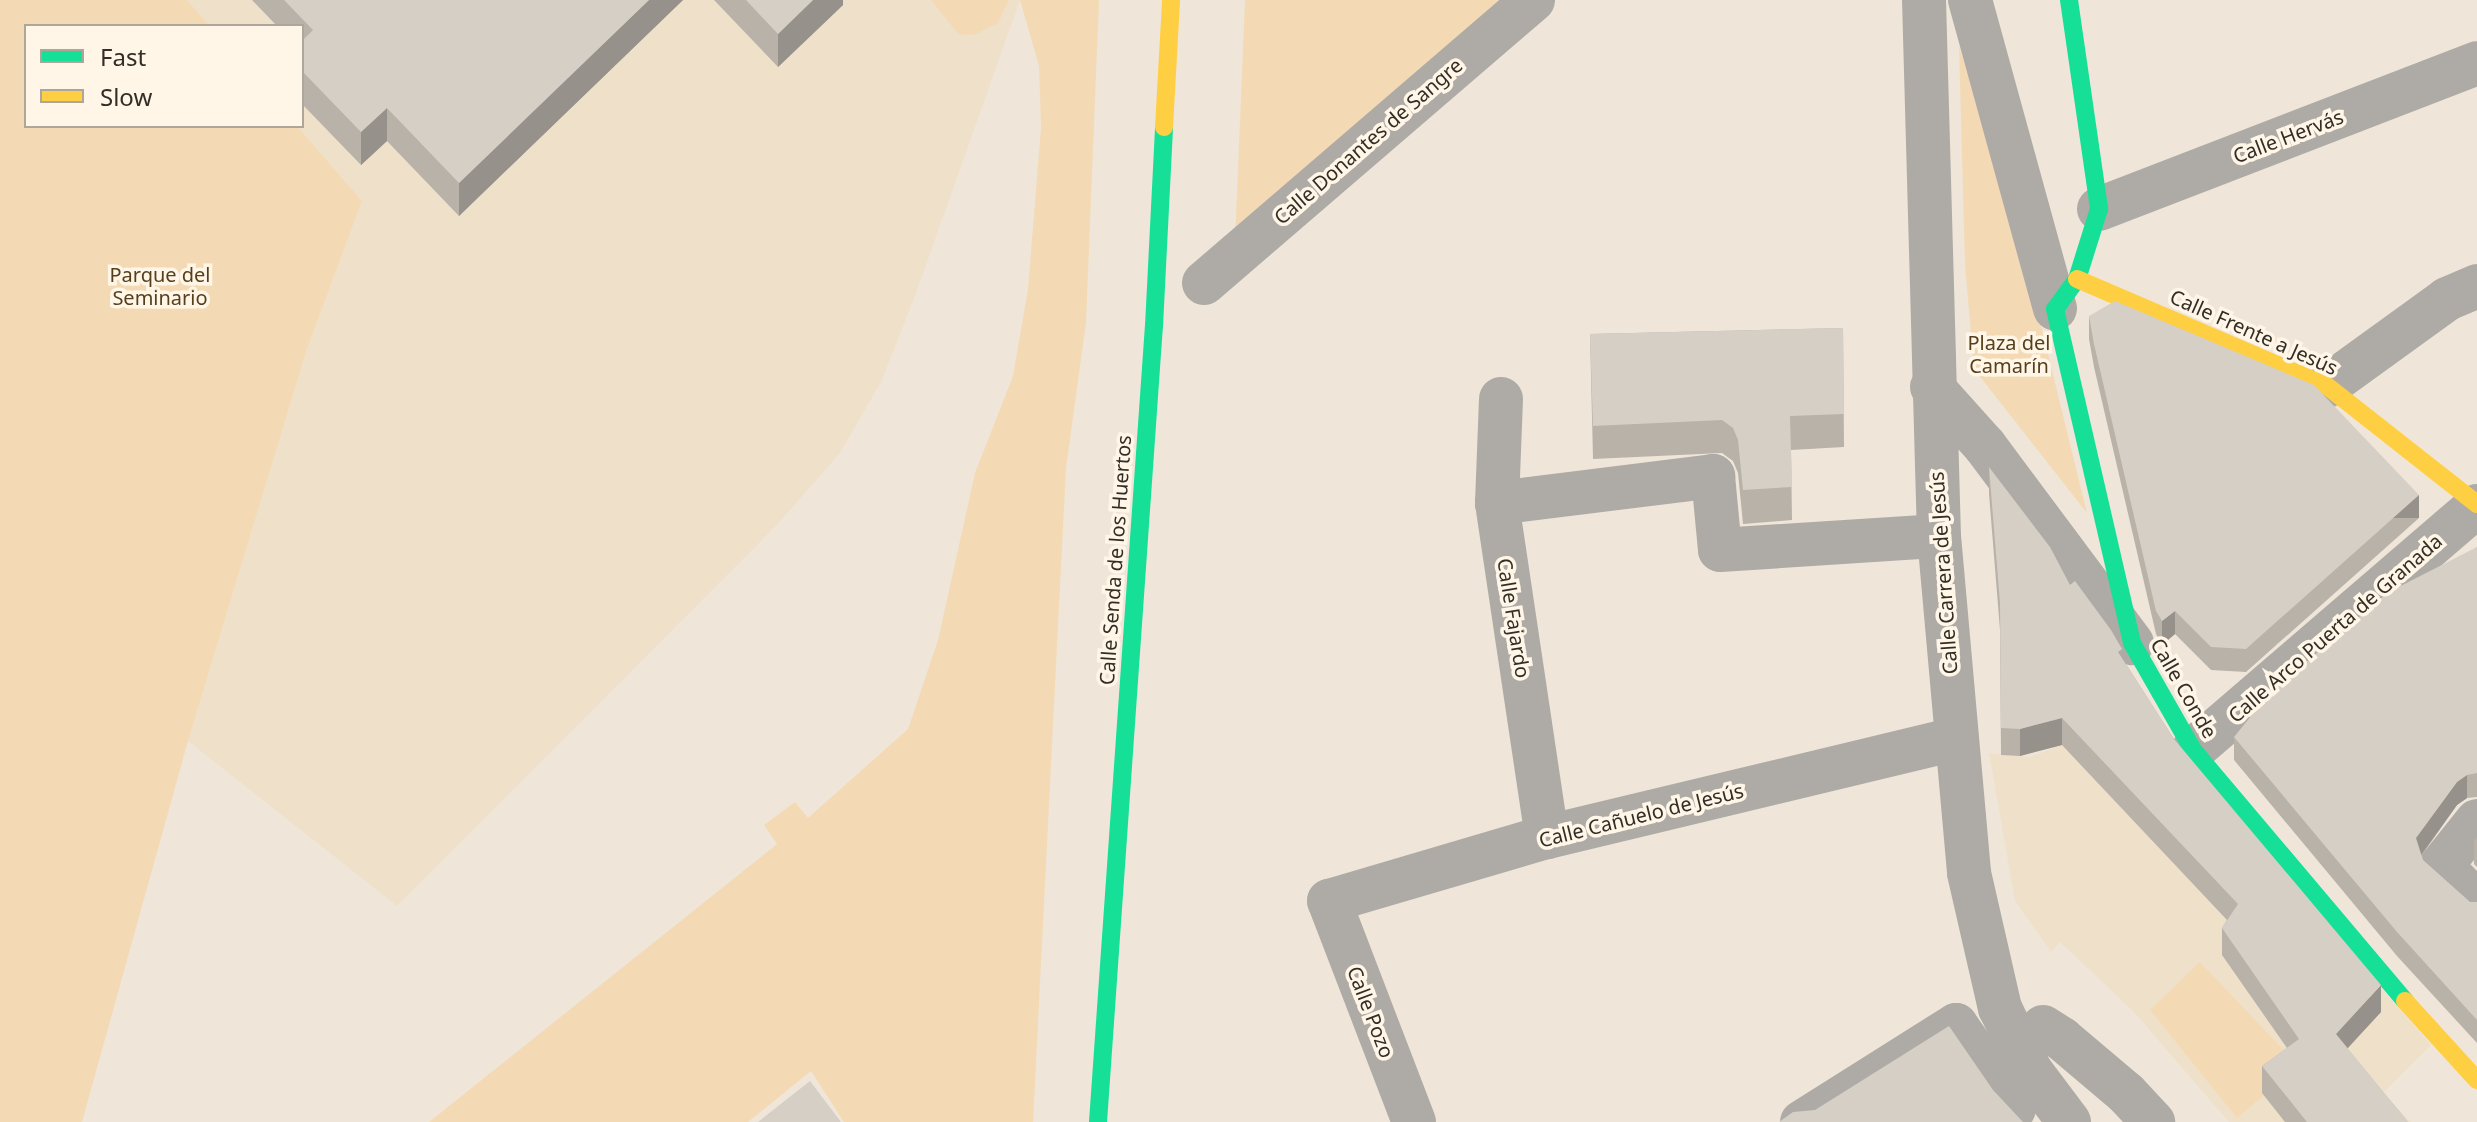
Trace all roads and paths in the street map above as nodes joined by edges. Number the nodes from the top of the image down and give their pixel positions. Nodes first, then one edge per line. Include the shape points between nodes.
1 (1171, 0) edge
2 (1533, 0) edge
3 (1924, 0) edge
4 (1970, 0) edge
5 (2069, 0) edge
6 (2477, 63) edge
7 (2099, 209) junction
8 (1204, 283) dead end
9 (2477, 286) edge
10 (2066, 294) junction
11 (2327, 386) junction
12 (1932, 387) junction
13 (1501, 399) dead end
14 (1497, 503) junction
15 (2477, 505) edge
16 (1939, 536) junction
17 (2132, 643) junction
18 (1955, 739) junction
19 (2193, 750) junction
20 (2477, 821) edge
21 (1547, 837) junction
22 (1329, 901) joint
23 (2477, 902) edge
24 (2043, 1027) dead end
25 (2477, 1080) edge
26 (2014, 1109) edge
27 (1098, 1122) edge
28 (1414, 1122) edge
29 (1802, 1122) edge
30 (2069, 1122) edge
31 (2153, 1122) edge

1 - 27 street, Calle Senda de los Huertos via 1154,326
2 - 8 street, Calle Donantes de Sangre
3 - 12 street, Calle Carrera de Jesús
4 - 10 street
5 - 7 street
6 - 7 street, Calle Hervás
7 - 10 street
9 - 11 street via 2447,299
10 - 11 street, Calle Frente a Jesús
10 - 17 street, Calle Conde
11 - 15 street, Calle Frente a Jesús
12 - 16 street, Calle Carrera de Jesús
12 - 17 street via 1985,446
13 - 14 street, Calle Fajardo
14 - 16 street via 1713,476 1720,550
14 - 21 street, Calle Fajardo
15 - 19 street, Calle Arco Puerta de Granada
16 - 18 street, Calle Carrera de Jesús
17 - 19 street, Calle Conde
18 - 21 street, Calle Cañuelo de Jesús
18 - 30 street, Calle Carrera de Jesús via 1969,873 2000,1008 2030,1070
19 - 25 street, Calle Conde via 2378,972
20 - 23 street via 2441,866
21 - 22 street, Calle Cañuelo de Jesús
22 - 28 street, Calle Pozo
24 - 31 street via 2126,1093
26 - 29 street via 1956,1025

